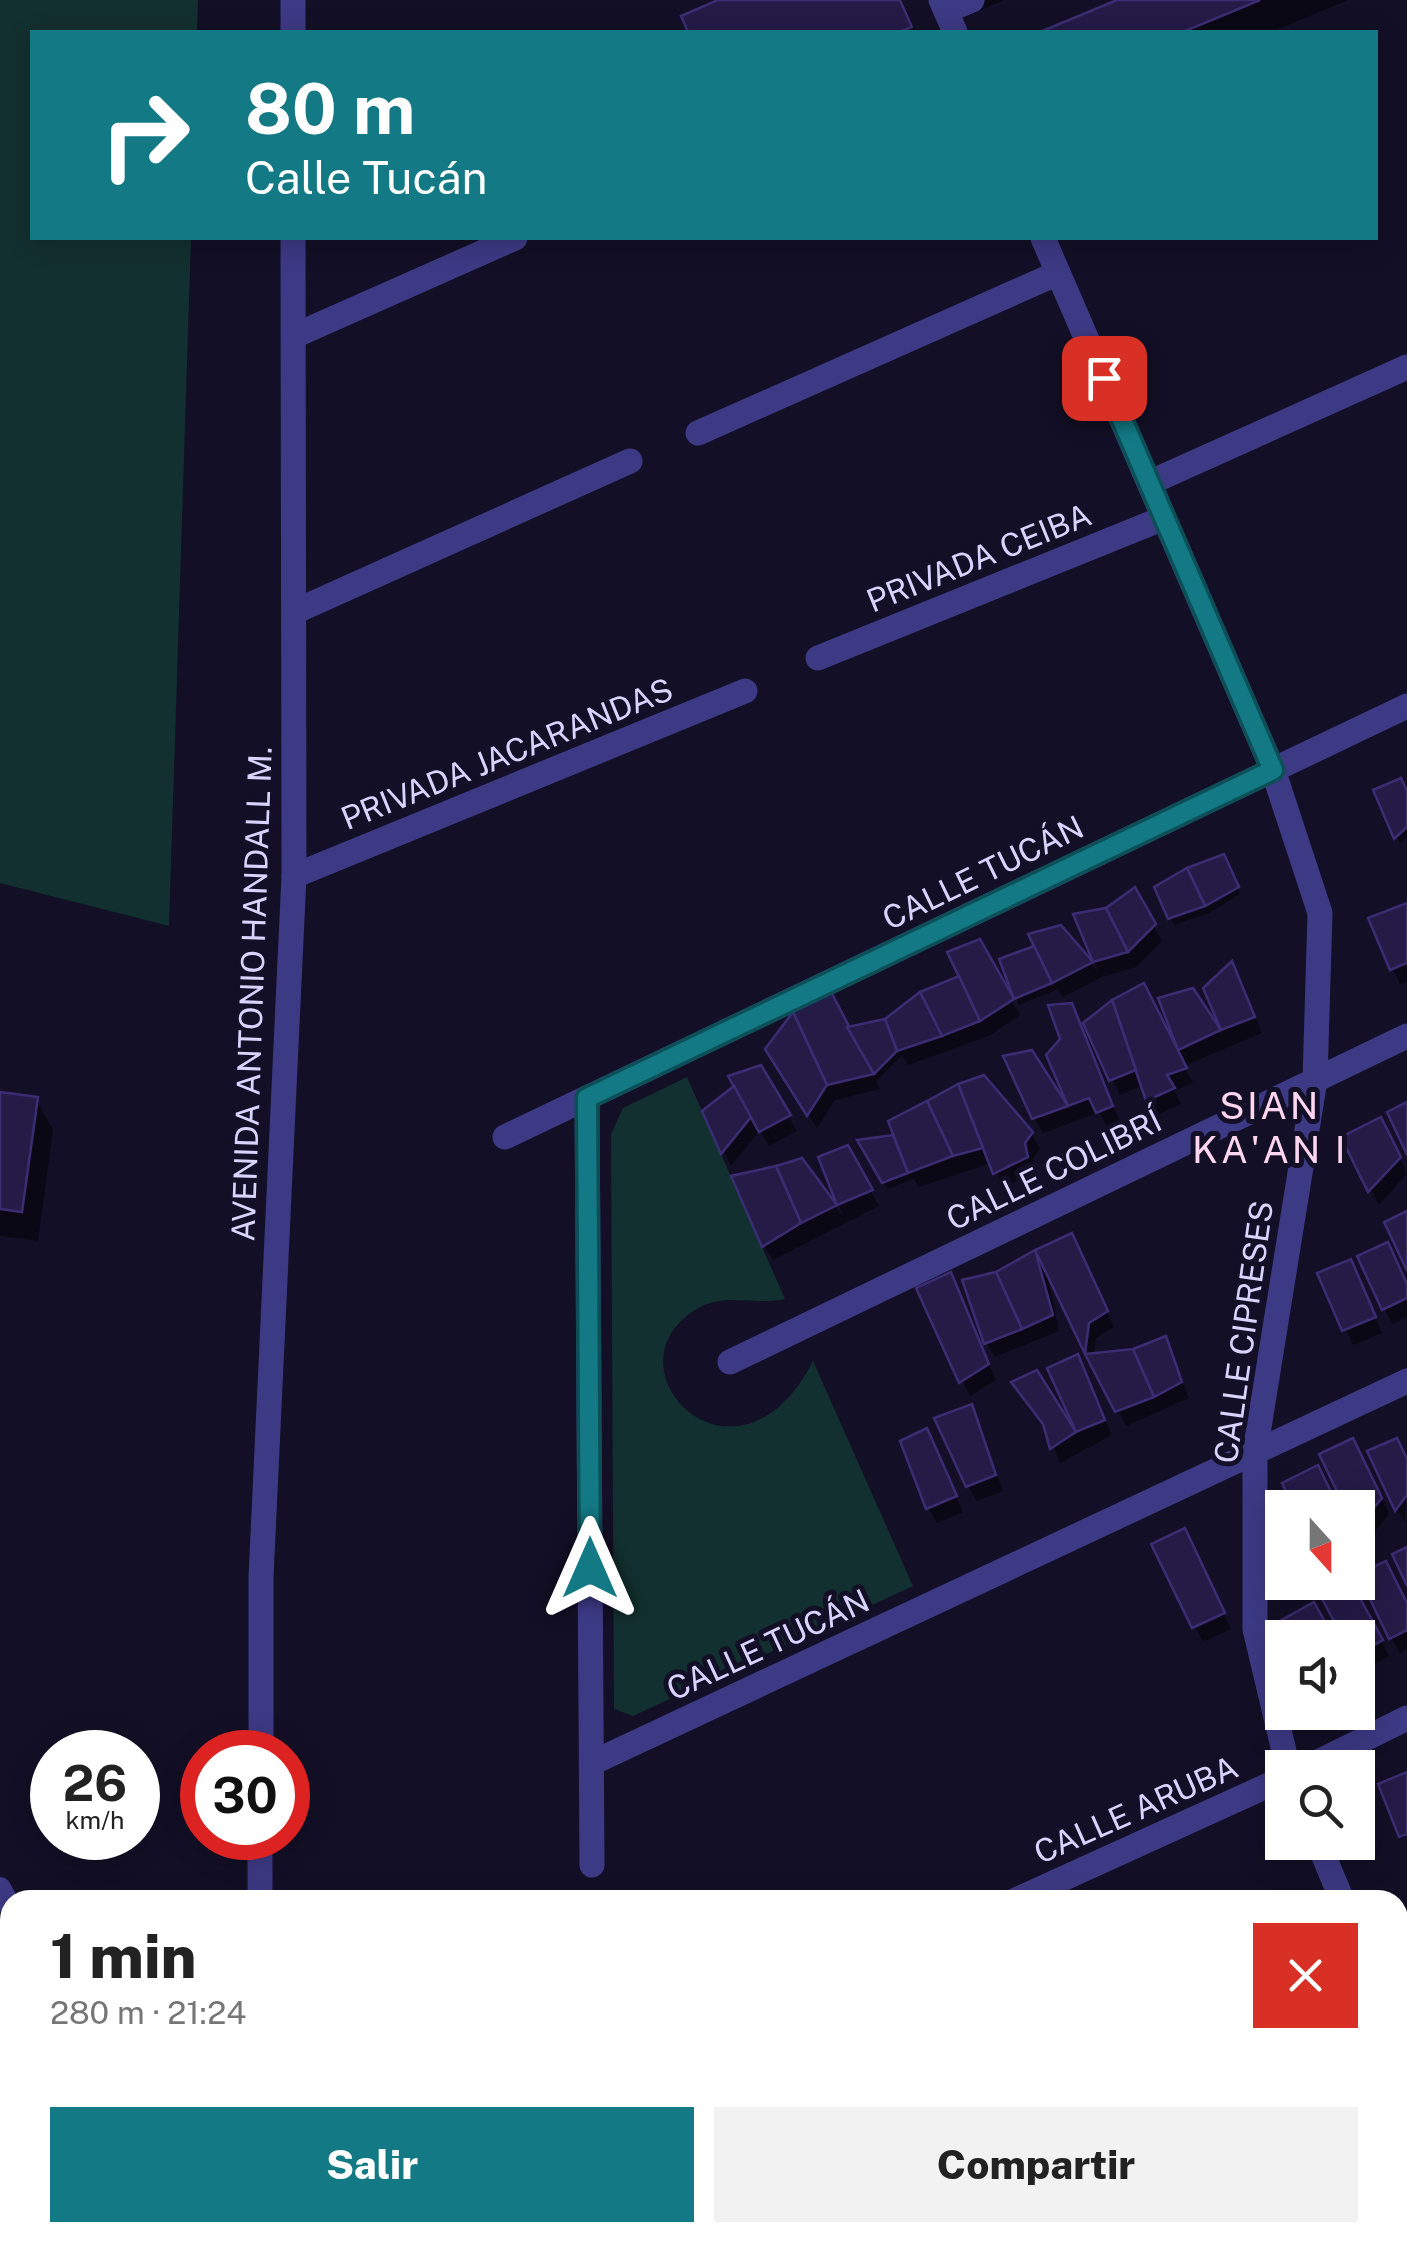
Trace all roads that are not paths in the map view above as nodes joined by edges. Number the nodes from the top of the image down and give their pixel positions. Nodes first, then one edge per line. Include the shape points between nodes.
1 (293, 0) edge
2 (972, 0) edge
3 (947, 14) edge
4 (293, 30) edge
5 (294, 240) edge
6 (510, 240) edge
7 (1050, 240) edge
8 (1058, 273) junction
9 (294, 336) junction
10 (1407, 367) edge
11 (698, 434) dead end
12 (630, 461) dead end
13 (1149, 484) junction
14 (1164, 518) junction
15 (294, 612) junction
16 (818, 658) dead end
17 (745, 691) dead end
18 (1407, 706) edge
19 (1273, 770) junction
20 (294, 876) junction
21 (1407, 1036) edge
22 (1316, 1080) junction
23 (587, 1098) junction
24 (505, 1137) dead end
25 (730, 1362) dead end
26 (1407, 1381) edge
27 (1255, 1452) junction
28 (1407, 1718) edge
29 (260, 1730) edge
30 (1284, 1750) edge
31 (1342, 1750) edge
32 (592, 1763) junction
33 (1265, 1787) edge
34 (260, 1860) edge
35 (1325, 1860) edge
36 (592, 1865) dead end
37 (260, 1890) edge
38 (1038, 1890) edge
39 (1338, 1890) edge

1 - 4 street
2 - 3 street
5 - 9 street, AVENIDA ANTONIO HANDALL M.
6 - 9 street
7 - 8 street, CALLE CIPRESES
8 - 11 street
8 - 13 street, CALLE CIPRESES
9 - 15 street, AVENIDA ANTONIO HANDALL M.
10 - 13 street
12 - 15 street
13 - 14 street, CALLE CIPRESES
14 - 16 street, PRIVADA CEIBA
14 - 19 street, CALLE CIPRESES
15 - 20 street, AVENIDA ANTONIO HANDALL M.
17 - 20 street, PRIVADA JACARANDAS
18 - 19 street, CALLE TUCÁN
19 - 22 street, CALLE CIPRESES via 1320,913
19 - 23 street, CALLE TUCÁN
20 - 29 street, AVENIDA ANTONIO HANDALL M. via 261,1577
21 - 22 street, CALLE COLIBRÍ
22 - 25 street, CALLE COLIBRÍ
22 - 27 street, CALLE CIPRESES
23 - 24 street, CALLE TUCÁN
23 - 32 street
26 - 27 street, CALLE TUCÁN
27 - 30 street, CALLE CIPRESES via 1254,1629
27 - 32 street, CALLE TUCÁN
28 - 31 street
32 - 36 street
33 - 38 street, CALLE ARUBA
34 - 37 street
35 - 39 street

